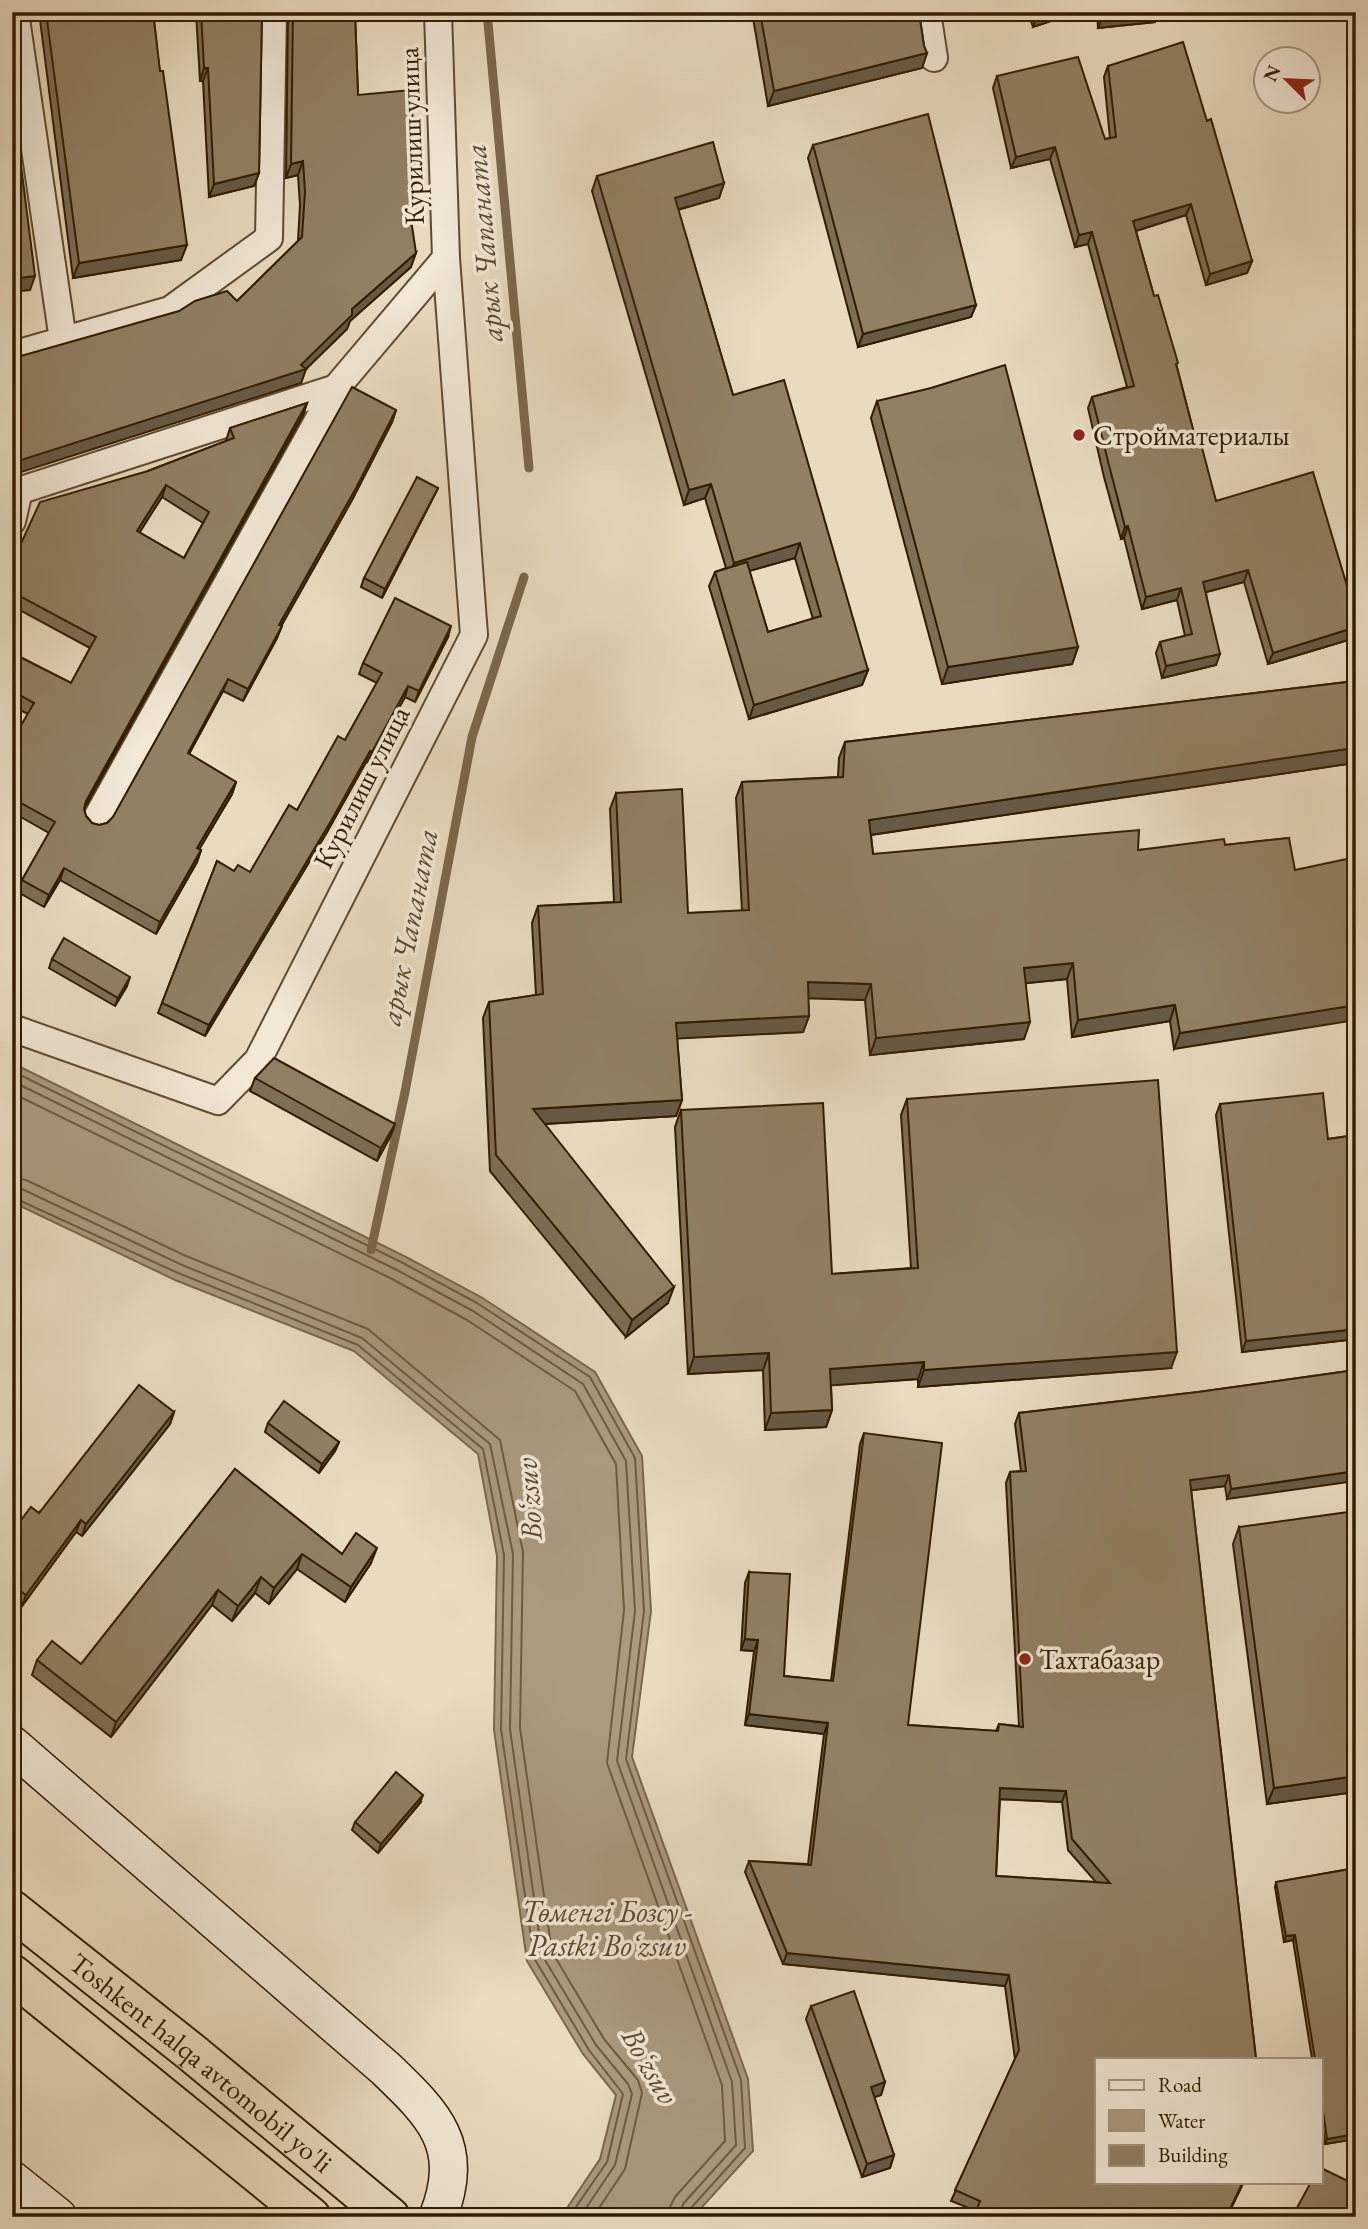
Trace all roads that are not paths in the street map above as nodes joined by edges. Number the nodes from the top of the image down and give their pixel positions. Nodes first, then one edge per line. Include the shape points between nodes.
1 (15, 12) edge
2 (273, 12) edge
3 (438, 12) edge
4 (927, 12) edge
5 (934, 58) dead end
6 (446, 258) junction
7 (63, 340) junction
8 (12, 355) edge
9 (336, 388) junction
10 (16, 492) edge
11 (12, 521) edge
12 (95, 821) edge
13 (12, 1028) edge
14 (12, 1745) edge
15 (12, 1910) edge
16 (12, 1974) edge
17 (12, 2006) edge
18 (57, 2009) junction
19 (12, 2180) edge
20 (297, 2205) edge
21 (58, 2217) edge
22 (390, 2217) edge
23 (438, 2217) edge

1 - 7 street
2 - 7 street via 269,238 170,310
3 - 6 street, Курилиш улица
4 - 5 street
6 - 9 street, Курилиш улица
6 - 13 street, Курилиш улица via 474,635 258,1060 218,1101
7 - 8 street
9 - 10 street
9 - 12 street, Курилиш улица
10 - 11 street
14 - 23 street via 413,2095 443,2136 449,2160
15 - 22 highway, Toshkent halqa avtomobil yo'li
16 - 18 highway, Toshkent halqa avtomobil yo'li
17 - 18 highway
18 - 20 highway, Toshkent halqa avtomobil yo'li
19 - 21 street

